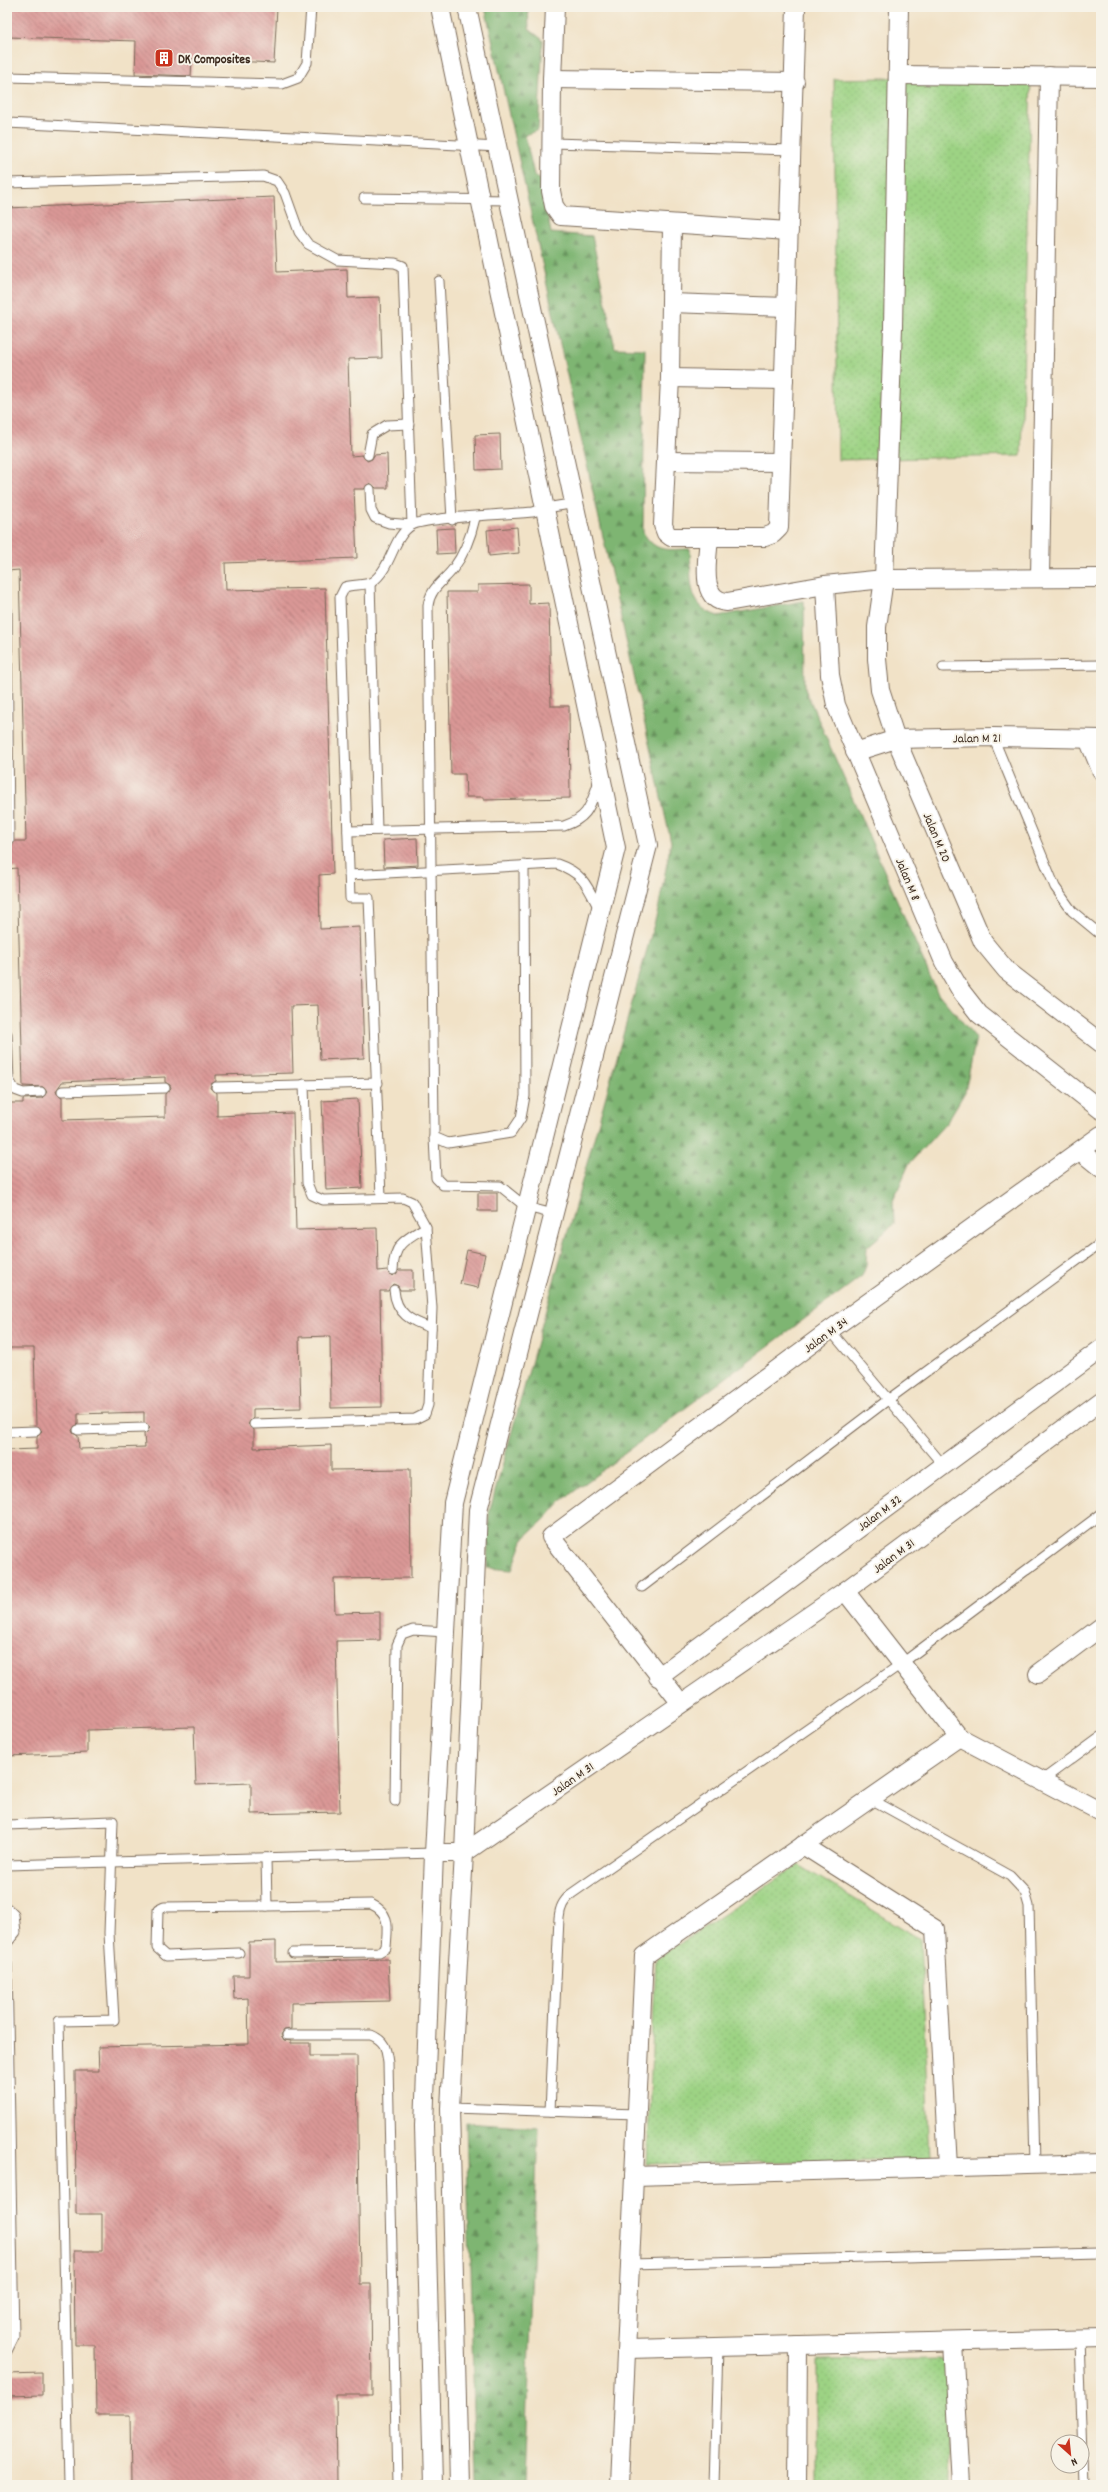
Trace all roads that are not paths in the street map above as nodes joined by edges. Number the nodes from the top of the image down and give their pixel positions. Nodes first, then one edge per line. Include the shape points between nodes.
1 (311, 7) edge
2 (440, 7) edge
3 (467, 7) edge
4 (555, 7) edge
5 (796, 7) edge
6 (899, 7) edge
7 (898, 75) junction
8 (1048, 76) junction
9 (7, 77) edge
10 (1101, 77) edge
11 (552, 79) junction
12 (795, 82) junction
13 (7, 123) edge
14 (552, 143) junction
15 (469, 146) junction
16 (499, 147) junction
17 (793, 150) junction
18 (7, 183) edge
19 (364, 198) dead end
20 (480, 200) junction
21 (510, 200) junction
22 (672, 224) junction
23 (789, 231) junction
24 (439, 281) dead end
25 (671, 303) junction
26 (786, 307) junction
27 (670, 378) junction
28 (784, 380) junction
29 (409, 424) junction
30 (368, 455) dead end
31 (667, 461) junction
32 (781, 462) junction
33 (370, 489) dead end
34 (576, 503) junction
35 (546, 508) junction
36 (475, 518) junction
37 (452, 520) junction
38 (412, 525) junction
39 (709, 537) junction
40 (1040, 577) junction
41 (1101, 578) edge
42 (884, 579) junction
43 (370, 583) junction
44 (825, 585) junction
45 (7, 610) edge
46 (1101, 665) edge
47 (943, 667) dead end
48 (993, 737) junction
49 (896, 739) junction
50 (1094, 739) edge
51 (855, 752) junction
52 (1101, 770) edge
53 (601, 776) junction
54 (377, 830) junction
55 (432, 830) junction
56 (348, 831) junction
57 (9, 841) dead end
58 (524, 865) junction
59 (431, 870) junction
60 (349, 875) junction
61 (600, 912) junction
62 (1101, 935) edge
63 (7, 1034) edge
64 (1101, 1043) edge
65 (378, 1083) junction
66 (304, 1084) junction
67 (216, 1087) dead end
68 (165, 1088) dead end
69 (42, 1092) dead end
70 (62, 1092) dead end
71 (1101, 1110) edge
72 (1101, 1135) edge
73 (434, 1137) junction
74 (1080, 1151) junction
75 (1101, 1168) edge
76 (382, 1197) junction
77 (526, 1208) junction
78 (554, 1214) junction
79 (426, 1227) junction
80 (1101, 1243) edge
81 (393, 1270) dead end
82 (394, 1290) dead end
83 (431, 1328) junction
84 (830, 1330) junction
85 (1101, 1349) edge
86 (889, 1399) junction
87 (1101, 1401) edge
88 (254, 1424) dead end
89 (144, 1428) dead end
90 (78, 1430) dead end
91 (36, 1431) dead end
92 (7, 1432) edge
93 (943, 1465) junction
94 (1101, 1514) edge
95 (642, 1587) dead end
96 (845, 1591) junction
97 (1101, 1627) edge
98 (446, 1632) junction
99 (901, 1664) junction
100 (1038, 1674) dead end
101 (658, 1677) junction
102 (680, 1702) junction
103 (959, 1737) junction
104 (1101, 1737) edge
105 (1041, 1781) junction
106 (869, 1798) junction
107 (396, 1801) dead end
108 (1101, 1812) edge
109 (7, 1825) edge
110 (802, 1845) junction
111 (464, 1853) junction
112 (434, 1854) junction
113 (266, 1858) junction
114 (110, 1863) junction
115 (7, 1865) edge
116 (267, 1906) junction
117 (7, 1908) edge
118 (7, 1943) edge
119 (239, 1953) dead end
120 (293, 1953) dead end
121 (7, 1964) edge
122 (287, 2035) dead end
123 (450, 2108) junction
124 (550, 2111) junction
125 (637, 2114) junction
126 (1101, 2163) edge
127 (1035, 2165) junction
128 (948, 2167) junction
129 (634, 2176) junction
130 (1101, 2252) edge
131 (630, 2264) junction
132 (1101, 2338) edge
133 (1079, 2339) junction
134 (953, 2342) junction
135 (798, 2345) junction
136 (718, 2347) junction
137 (627, 2349) junction
138 (7, 2351) edge
139 (69, 2485) edge
140 (397, 2485) edge
141 (433, 2485) edge
142 (459, 2485) edge
143 (620, 2485) edge
144 (714, 2485) edge
145 (797, 2485) edge
146 (960, 2485) edge
147 (1084, 2485) edge

1 - 9 lane via 307,63 298,78 282,84
2 - 15 street
3 - 16 street
4 - 11 street
5 - 12 street
6 - 7 street, Jalan M 20
7 - 8 street
7 - 42 street, Jalan M 20
8 - 10 street
8 - 40 street
11 - 12 street
11 - 14 street
12 - 17 street
13 - 15 lane
14 - 17 lane
14 - 22 street via 551,191 554,206 561,216
15 - 16 lane
15 - 20 street
16 - 21 street
17 - 23 street
18 - 29 lane via 263,176 277,181 285,193 299,232 308,244 337,260 395,263 403,266
19 - 20 lane
20 - 21 lane
20 - 35 street
21 - 34 street
22 - 23 street
22 - 25 street
23 - 26 street
24 - 37 lane
25 - 26 street
25 - 27 street
26 - 28 street
27 - 28 street
27 - 31 street
28 - 32 street
29 - 30 lane via 387,425 372,434
29 - 38 lane
31 - 32 street
31 - 39 street via 663,525 666,533 672,537
32 - 39 street via 779,528 765,538
33 - 38 lane via 371,510 375,518 389,523
34 - 35 lane
34 - 78 street via 648,845
35 - 36 lane via 533,512
35 - 53 street
36 - 37 lane
36 - 55 lane via 462,556 429,596
37 - 38 lane
38 - 43 lane via 401,537 384,571
39 - 44 street via 708,587 711,595 718,601 727,602
40 - 41 street
40 - 42 street
42 - 44 street
42 - 49 street, Jalan M 20 via 877,627 876,659 880,690
43 - 54 lane
43 - 56 lane via 345,587 340,597
44 - 51 street, Jalan M 8 via 830,675 836,705
45 - 57 lane
46 - 47 lane
48 - 49 street, Jalan M 21
48 - 50 street, Jalan M 21
48 - 62 lane via 1055,887 1072,911
49 - 51 street, Jalan M 21
49 - 64 street, Jalan M 20 via 984,942 994,958
50 - 52 street
51 - 71 street, Jalan M 8 via 944,962 961,991 979,1014
53 - 55 lane via 589,809 578,820 564,826
53 - 61 street via 616,848
54 - 55 lane
54 - 56 lane
55 - 59 lane
56 - 60 lane
58 - 59 lane
58 - 61 lane via 557,864 574,870 587,884
58 - 73 lane via 525,1096 521,1118 511,1133 448,1143
59 - 60 lane
59 - 73 lane
60 - 65 lane via 350,898 369,898
61 - 77 street
63 - 69 lane via 9,1080 15,1090 23,1093
65 - 66 lane
65 - 76 lane
66 - 67 lane
66 - 76 lane via 307,1184 312,1195 323,1200
68 - 70 lane
72 - 74 street, Jalan M 34
73 - 77 lane via 436,1178 443,1185 500,1186
74 - 75 street
74 - 84 street, Jalan M 34
76 - 79 lane via 403,1198 412,1202
77 - 78 lane
77 - 98 street via 453,1503
78 - 111 street via 478,1510
79 - 81 lane via 402,1241 394,1255
79 - 83 lane
80 - 86 lane
82 - 83 lane via 399,1310 414,1322
83 - 88 lane via 428,1405 425,1414 415,1419
84 - 86 lane
84 - 101 street, Jalan M 34 via 552,1537
85 - 93 street, Jalan M 32
86 - 93 lane
86 - 95 lane
87 - 96 street, Jalan M 31
89 - 90 lane
91 - 92 lane
93 - 101 street, Jalan M 32
94 - 99 lane
96 - 99 street
96 - 102 street, Jalan M 31
97 - 100 street
98 - 107 lane via 413,1630 402,1634 397,1645
98 - 112 street
99 - 103 street
99 - 124 lane via 564,1901 559,1918
101 - 102 street
102 - 111 street, Jalan M 31
103 - 105 street
103 - 106 street
104 - 105 lane
105 - 108 street
106 - 110 street
106 - 127 lane via 1010,1876 1025,1892 1029,1906
109 - 114 lane via 113,1821 114,1844
110 - 125 street via 644,1956
110 - 128 street via 935,1929
111 - 112 street
111 - 123 street
112 - 113 lane
112 - 141 street via 424,2126
113 - 114 lane
113 - 116 lane
114 - 115 lane
114 - 139 lane via 109,1933 114,2020 59,2021
116 - 119 lane via 164,1907 158,1910 157,1948 162,1954 166,1956
116 - 120 lane via 371,1904 381,1908 387,1919 386,1948 379,1952
117 - 118 lane via 14,1915 16,1932
121 - 138 lane via 14,2337
122 - 140 lane via 371,2034 381,2039 386,2046
123 - 124 lane
123 - 142 street
124 - 125 lane
125 - 129 street
126 - 127 street
127 - 128 street
128 - 129 street
129 - 131 street
130 - 131 lane
131 - 137 street
132 - 133 street
133 - 134 street
133 - 147 lane
134 - 135 street
134 - 146 street
135 - 136 street
135 - 145 street
136 - 137 street
136 - 144 lane
137 - 143 street

